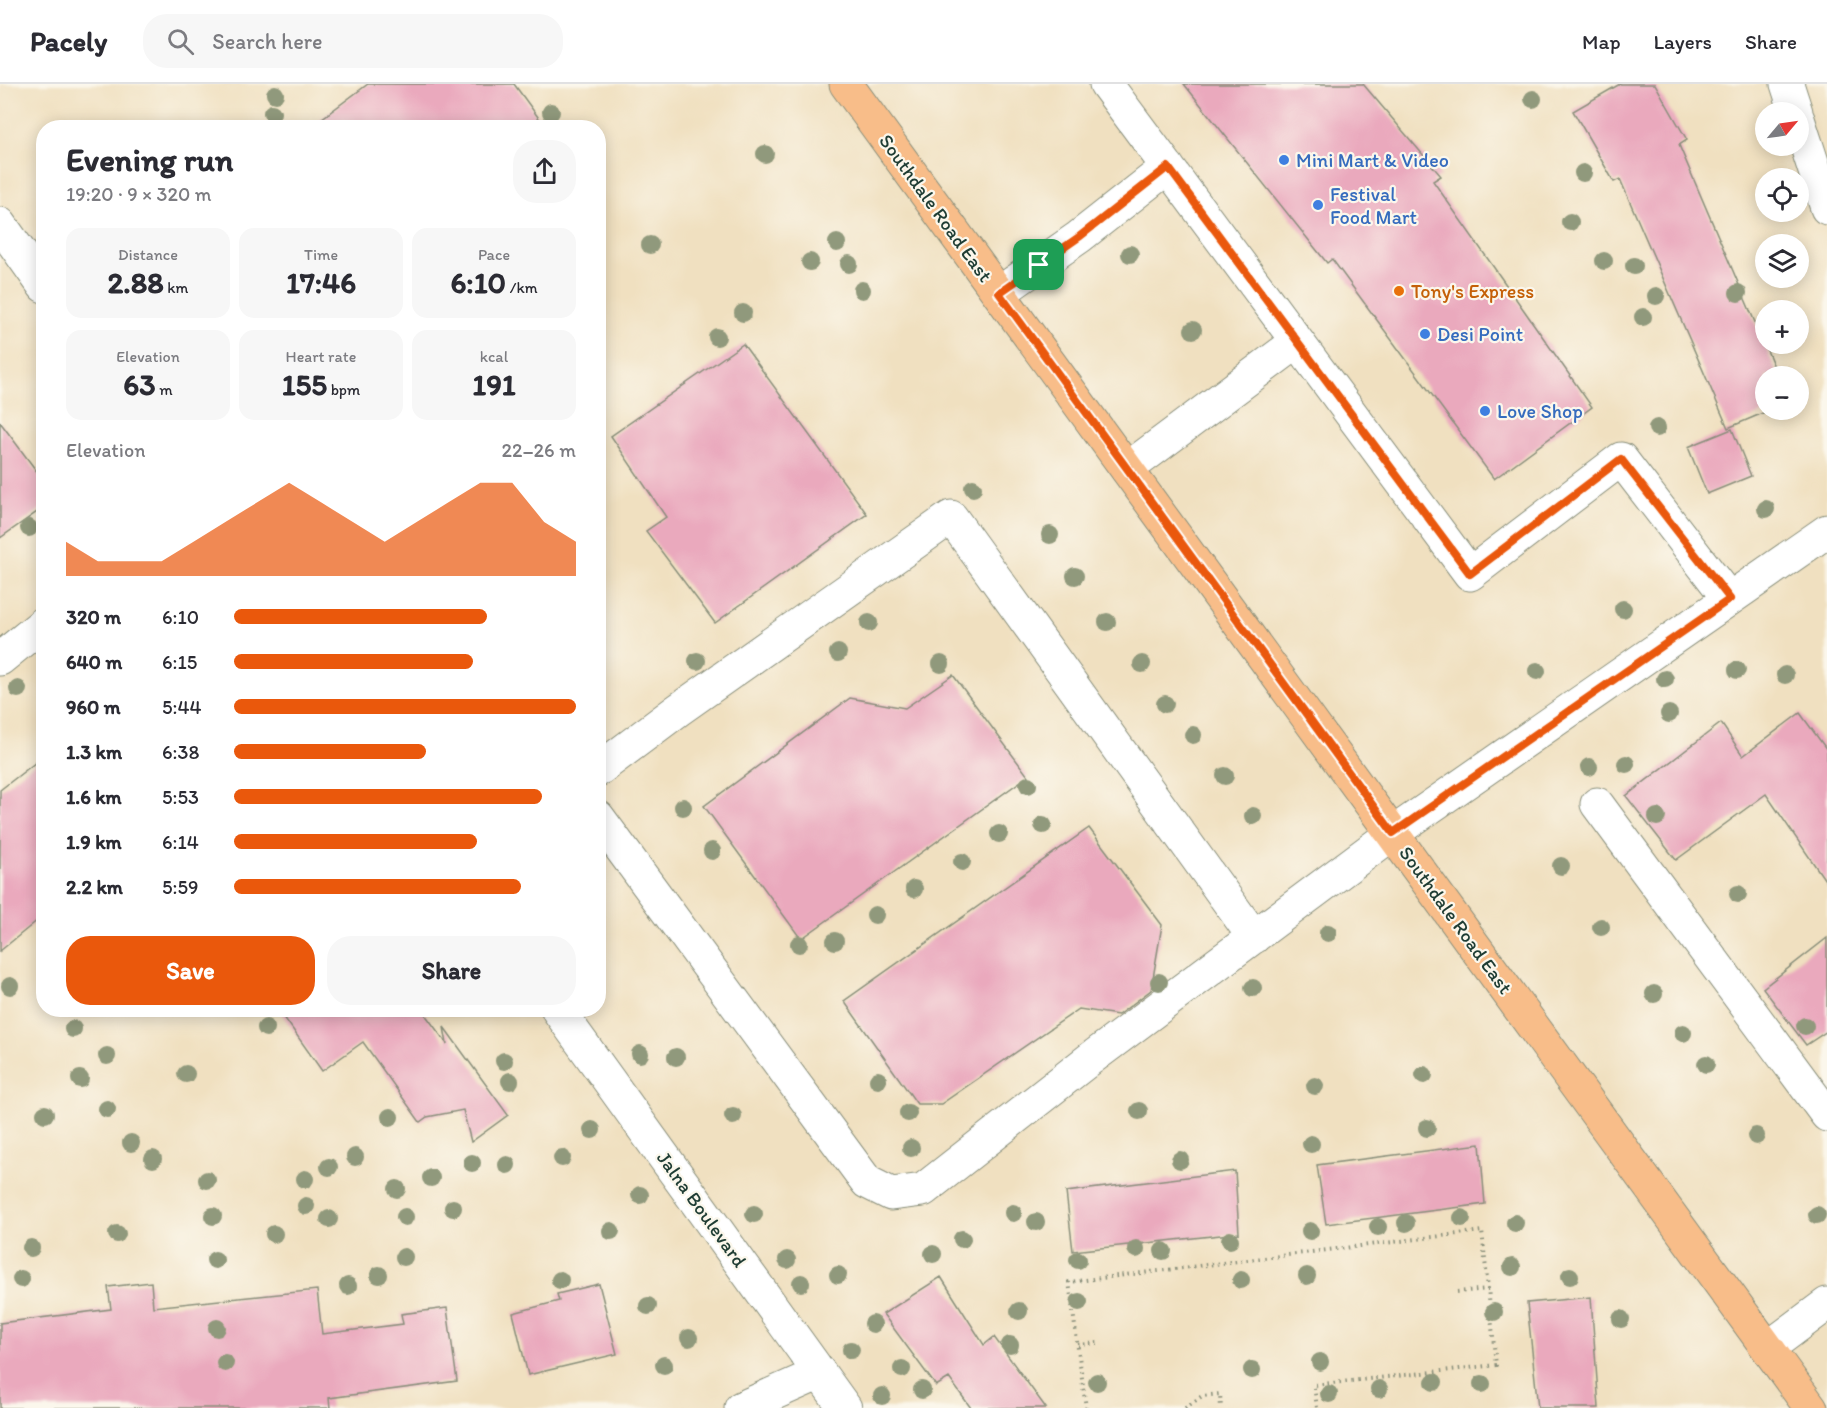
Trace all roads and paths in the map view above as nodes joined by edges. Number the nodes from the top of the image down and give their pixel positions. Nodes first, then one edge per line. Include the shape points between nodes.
1 (846, 84) edge
2 (1106, 84) edge
3 (1787, 84) edge
4 (1793, 102) edge
5 (1809, 153) edge
6 (1168, 167) junction
7 (1827, 208) edge
8 (0, 224) edge
9 (36, 275) edge
10 (999, 293) junction
11 (1297, 342) junction
12 (1127, 469) junction
13 (1824, 539) edge
14 (1730, 599) junction
15 (36, 630) edge
16 (0, 659) edge
17 (606, 764) edge
18 (1597, 804) dead end
19 (606, 828) edge
20 (1393, 833) junction
21 (1254, 937) junction
22 (563, 1017) edge
23 (1827, 1115) edge
24 (1488, 1289) junction
25 (1457, 1292) dead end
26 (1827, 1304) edge
27 (1098, 1343) dead end
28 (1078, 1345) junction
29 (1768, 1348) junction
30 (820, 1372) junction
31 (741, 1408) edge
32 (845, 1408) edge
33 (1086, 1408) edge
34 (1185, 1408) edge
35 (1221, 1408) edge
36 (1317, 1408) edge
37 (1811, 1408) edge

1 - 10 main road, Southdale Road East
2 - 6 street
3 - 4 street
5 - 7 street
6 - 10 street
6 - 11 street
8 - 9 street
10 - 12 main road, Southdale Road East
11 - 12 street
11 - 14 street via 1470,574 1621,459
12 - 20 main road, Southdale Road East
13 - 14 street
14 - 20 street
15 - 16 street
17 - 21 street via 951,517
18 - 23 street
19 - 21 street via 867,1182 891,1194 923,1190
20 - 21 street
20 - 29 main road, Southdale Road East
22 - 30 street, Jalna Boulevard
24 - 25 path
24 - 28 path via 1482,1231 1070,1282
24 - 36 path via 1496,1365 1314,1385
26 - 29 street
27 - 28 path
28 - 33 path
29 - 37 main road, Southdale Road East
30 - 31 street
30 - 32 street, Jalna Boulevard
34 - 35 path via 1202,1396 1220,1394

